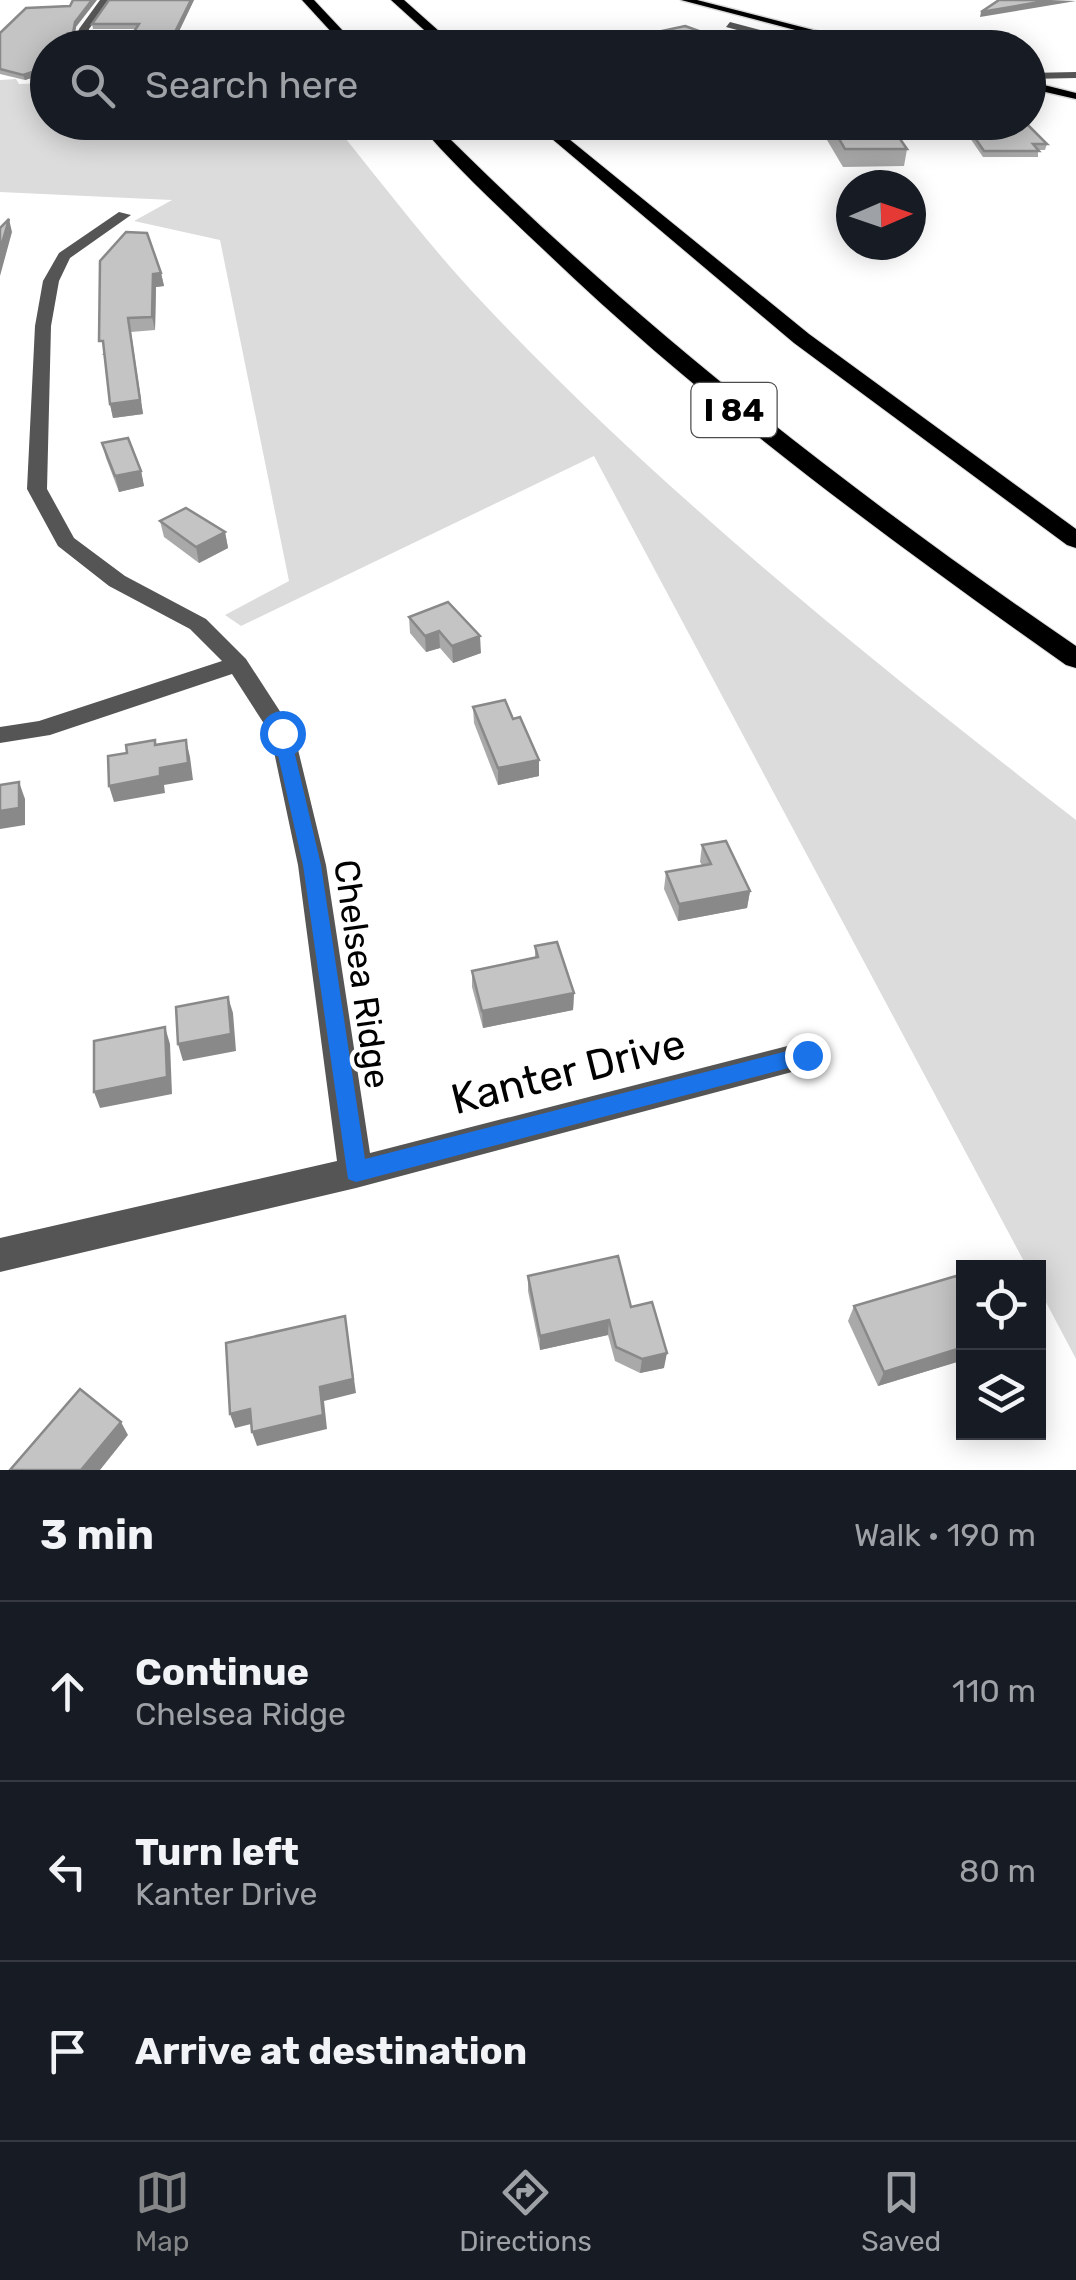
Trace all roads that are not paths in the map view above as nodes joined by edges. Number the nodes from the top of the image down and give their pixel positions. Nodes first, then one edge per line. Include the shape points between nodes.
1 (105, 0) edge
2 (308, 0) edge
3 (397, 0) edge
4 (686, 0) edge
5 (730, 25) dead end
6 (84, 30) edge
7 (336, 30) edge
8 (431, 30) edge
9 (750, 30) edge
10 (806, 30) edge
11 (1076, 75) edge
12 (1046, 76) edge
13 (1046, 88) edge
14 (1076, 96) edge
15 (442, 140) edge
16 (560, 140) edge
17 (124, 215) dead end
18 (1076, 540) edge
19 (1076, 659) edge
20 (238, 664) junction
21 (0, 735) edge
22 (807, 1055) dead end
23 (356, 1172) junction
24 (0, 1254) edge

1 - 6 street
2 - 7 highway
3 - 8 highway
4 - 10 main road
5 - 9 street
11 - 12 street
13 - 14 main road
15 - 19 highway, I 84 via 553,254 694,378
16 - 18 highway, I 84 via 763,311
17 - 20 street, Chelsea Ridge via 64,256 51,281 37,489 66,542 117,581 198,624
20 - 21 street via 40,729
20 - 23 street, Chelsea Ridge via 282,733 312,865
22 - 23 street, Kanter Drive
23 - 24 street, Kanter Drive

